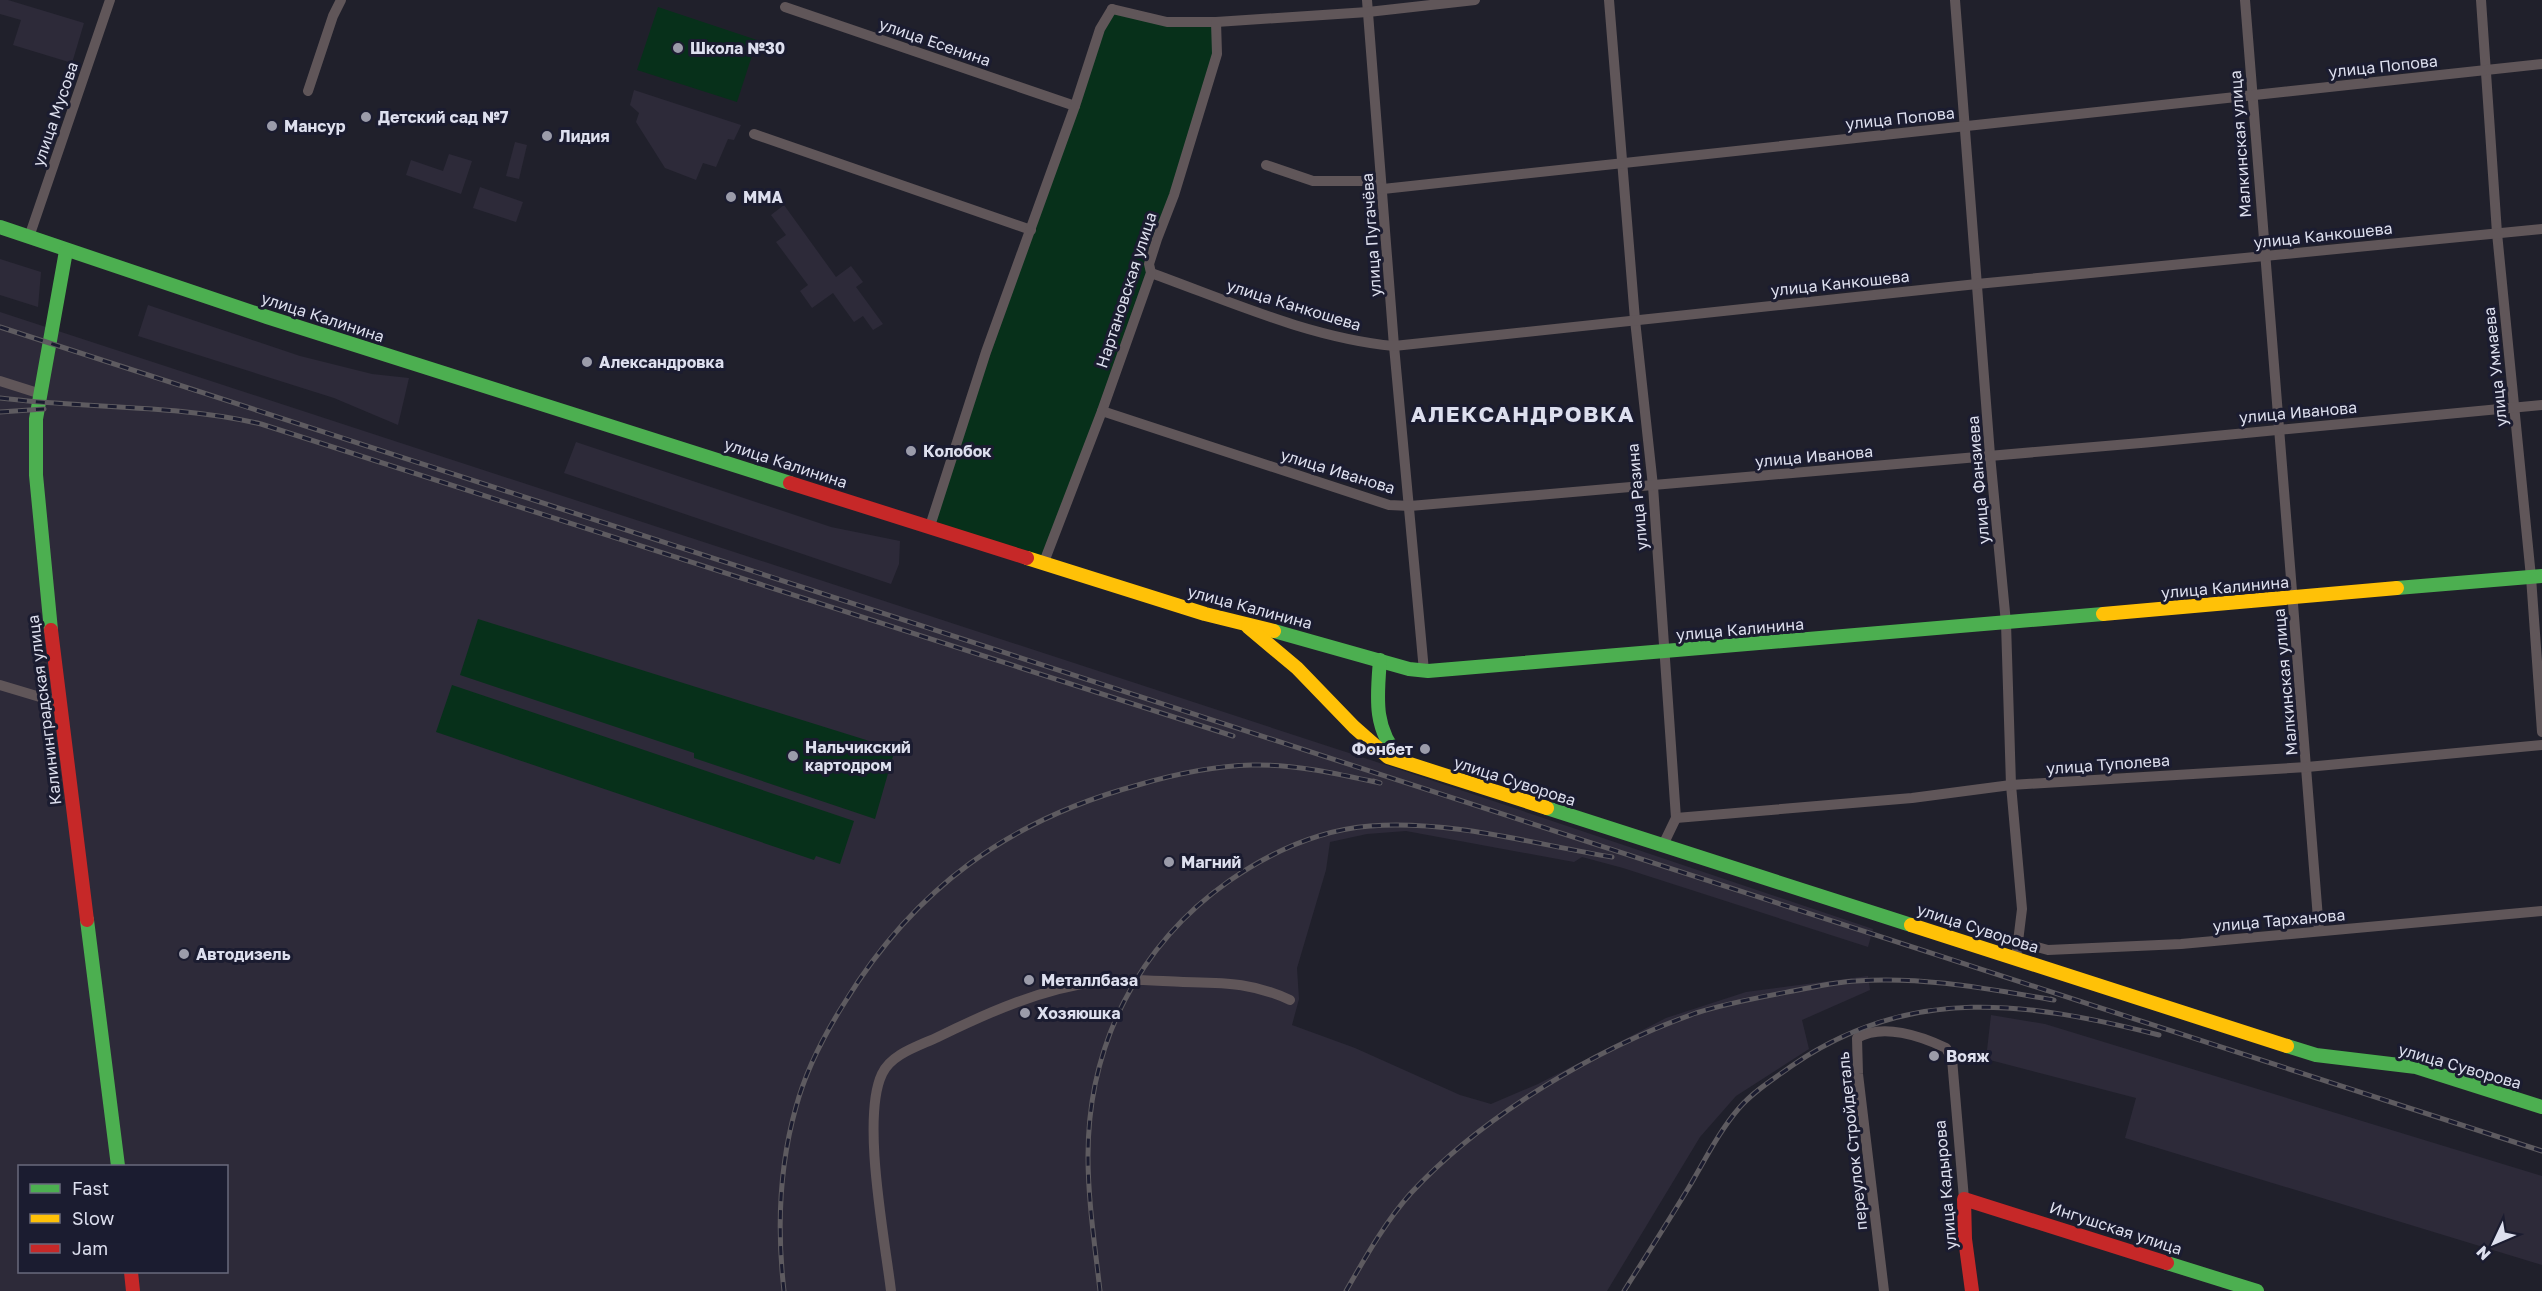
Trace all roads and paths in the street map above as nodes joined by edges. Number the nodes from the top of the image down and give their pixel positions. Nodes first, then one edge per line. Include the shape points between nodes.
1 (110, 0) edge
2 (341, 0) edge
3 (1367, 0) edge
4 (1475, 0) edge
5 (1609, 0) edge
6 (1955, 0) edge
7 (2245, 0) edge
8 (2481, 0) edge
9 (1112, 4) edge
10 (785, 7) dead end
11 (1368, 12) junction
12 (1216, 22) junction
13 (2542, 64) edge
14 (2486, 70) junction
15 (308, 91) dead end
16 (2251, 94) junction
17 (1075, 106) junction
18 (1966, 126) junction
19 (754, 134) dead end
20 (1623, 164) junction
21 (1266, 165) dead end
22 (1383, 189) junction
23 (0, 227) edge
24 (2542, 229) edge
25 (1031, 230) junction
26 (2497, 233) junction
27 (29, 237) junction
28 (66, 251) junction
29 (2264, 256) junction
30 (1150, 273) junction
31 (1977, 284) junction
32 (1635, 320) junction
33 (1394, 346) junction
34 (0, 381) edge
35 (41, 394) junction
36 (2542, 405) edge
37 (2515, 408) junction
38 (1102, 411) junction
39 (2280, 428) junction
40 (1990, 455) junction
41 (1653, 486) junction
42 (1410, 506) junction
43 (930, 526) junction
44 (1044, 562) junction
45 (2536, 577) edge
46 (2293, 597) junction
47 (1243, 623) junction
48 (2006, 623) junction
49 (1663, 652) junction
50 (1380, 660) junction
51 (1424, 671) junction
52 (0, 685) edge
53 (60, 703) junction
54 (2542, 732) edge
55 (2542, 745) edge
56 (1407, 763) junction
57 (2307, 766) junction
58 (2011, 785) junction
59 (1676, 818) junction
60 (1663, 846) junction
61 (2542, 911) edge
62 (2319, 931) junction
63 (2019, 942) junction
64 (2016, 958) junction
65 (1290, 1000) dead end
66 (1952, 1077) joint
67 (2542, 1107) edge
68 (118, 1165) edge
69 (1964, 1199) junction
70 (131, 1273) edge
71 (133, 1291) edge
72 (891, 1291) edge
73 (1884, 1291) edge
74 (1972, 1291) edge
75 (2257, 1291) edge

1 - 27 street, улица Мусова
2 - 15 street
3 - 11 street, улица Пугачёва
4 - 11 street
5 - 20 street, улица Разина
6 - 18 street, улица Фанзиева
7 - 16 street, Малкинская улица
8 - 14 street, улица Уммаева
9 - 12 street via 1167,22
9 - 17 street
10 - 17 street, улица Есенина
11 - 12 street
11 - 22 street, улица Пугачёва
12 - 30 street, Нартановская улица via 1217,54 1174,195 1156,238
13 - 14 street, улица Попова
14 - 16 street, улица Попова
14 - 26 street, улица Уммаева
16 - 18 street, улица Попова
16 - 29 street, Малкинская улица
17 - 25 street
18 - 20 street, улица Попова
18 - 31 street, улица Фанзиева
19 - 25 street
20 - 22 street, улица Попова
20 - 32 street, улица Разина
21 - 22 street, улица Попова via 1313,181 1371,181
22 - 33 street, улица Пугачёва
23 - 27 main road, улица Калинина
24 - 26 street, улица Канкошева
25 - 43 street via 986,352
26 - 29 street, улица Канкошева
26 - 37 street, улица Уммаева
27 - 28 main road, улица Калинина
28 - 35 main road, Калининградская улица
28 - 43 main road, улица Калинина
29 - 31 street, улица Канкошева
29 - 39 street, Малкинская улица
30 - 33 street, улица Канкошева via 1301,326
30 - 38 street, Нартановская улица
31 - 32 street, улица Канкошева
31 - 40 street, улица Фанзиева
32 - 33 street, улица Канкошева
32 - 41 street, улица Разина
33 - 42 street, улица Пугачёва
34 - 35 street
35 - 53 main road, Калининградская улица via 36,419 36,475
36 - 37 street, улица Иванова
37 - 39 street, улица Иванова
37 - 45 street, улица Уммаева
38 - 42 street, улица Иванова via 1389,505
38 - 44 street, Нартановская улица
39 - 40 street, улица Иванова
39 - 46 street, Малкинская улица
40 - 41 street, улица Иванова
40 - 48 street, улица Фанзиева
41 - 42 street, улица Иванова
41 - 49 street, улица Разина
42 - 51 street, улица Пугачёва
43 - 44 main road, улица Калинина
44 - 47 main road, улица Калинина
45 - 46 main road, улица Калинина
45 - 54 street, улица Уммаева
46 - 48 main road, улица Калинина
46 - 57 street, Малкинская улица
47 - 50 main road, улица Калинина
47 - 56 main road, улица Суворова via 1297,668 1380,752
48 - 49 main road, улица Калинина
48 - 58 street, улица Фанзиева
49 - 51 main road, улица Калинина
49 - 59 street, улица Разина
50 - 51 main road, улица Калинина
50 - 56 main road via 1378,724 1394,752
52 - 53 street
53 - 68 main road, Калининградская улица
55 - 57 street, улица Туполева
56 - 60 main road, улица Суворова
57 - 58 street, улица Туполева
57 - 62 street, Малкинская улица
58 - 59 street, улица Туполева via 1912,798
58 - 63 street, улица Фанзиева via 2022,909
59 - 60 street, улица Разина
60 - 64 main road, улица Суворова
61 - 62 street, улица Тарханова
62 - 63 street, улица Тарханова via 2181,944 2048,950
63 - 64 street, улица Фанзиева
64 - 67 main road, улица Суворова via 2316,1055 2416,1067
65 - 72 street via 1242,984 1102,981 1032,997 994,1011 892,1060 878,1084 874,1117 875,1161
66 - 69 street, улица Кадырова
66 - 73 street, переулок Стройдеталь via 1952,1059 1946,1048 1930,1040 1890,1032 1857,1038
69 - 74 main road, улица Кадырова
69 - 75 main road, Ингушская улица
70 - 71 main road

